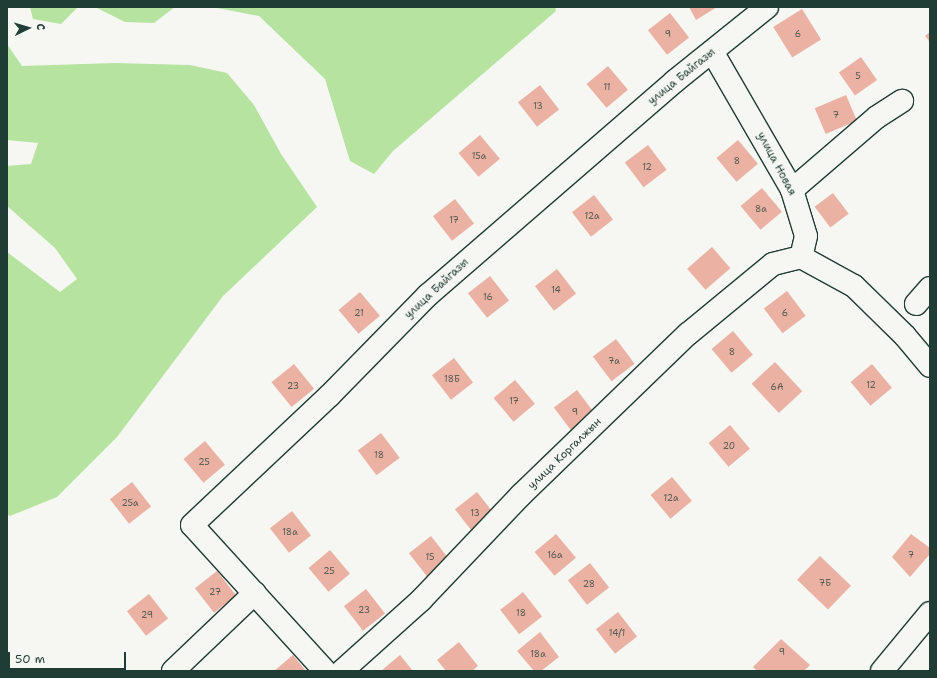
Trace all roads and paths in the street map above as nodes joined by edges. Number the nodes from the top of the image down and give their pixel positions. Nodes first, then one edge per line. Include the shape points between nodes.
1 (767, 7) edge
2 (713, 53) junction
3 (902, 101) dead end
4 (792, 190) junction
5 (801, 257) junction
6 (930, 288) edge
7 (916, 304) dead end
8 (930, 366) edge
9 (256, 593) junction
10 (930, 613) edge
11 (173, 671) edge
12 (325, 671) edge
13 (342, 671) edge
14 (882, 671) edge

1 - 2 street, улица Байгазы
2 - 4 street, улица Новая
2 - 9 street, улица Байгазы via 675,81 428,295 330,394 192,525
3 - 4 street via 877,117
4 - 5 street, улица Новая via 806,236
5 - 8 street via 854,286 905,336
5 - 13 street, улица Коргалжын via 773,264 688,334 522,495 421,600
6 - 7 street
9 - 11 street
9 - 12 street, улица Байгазы
10 - 14 street

